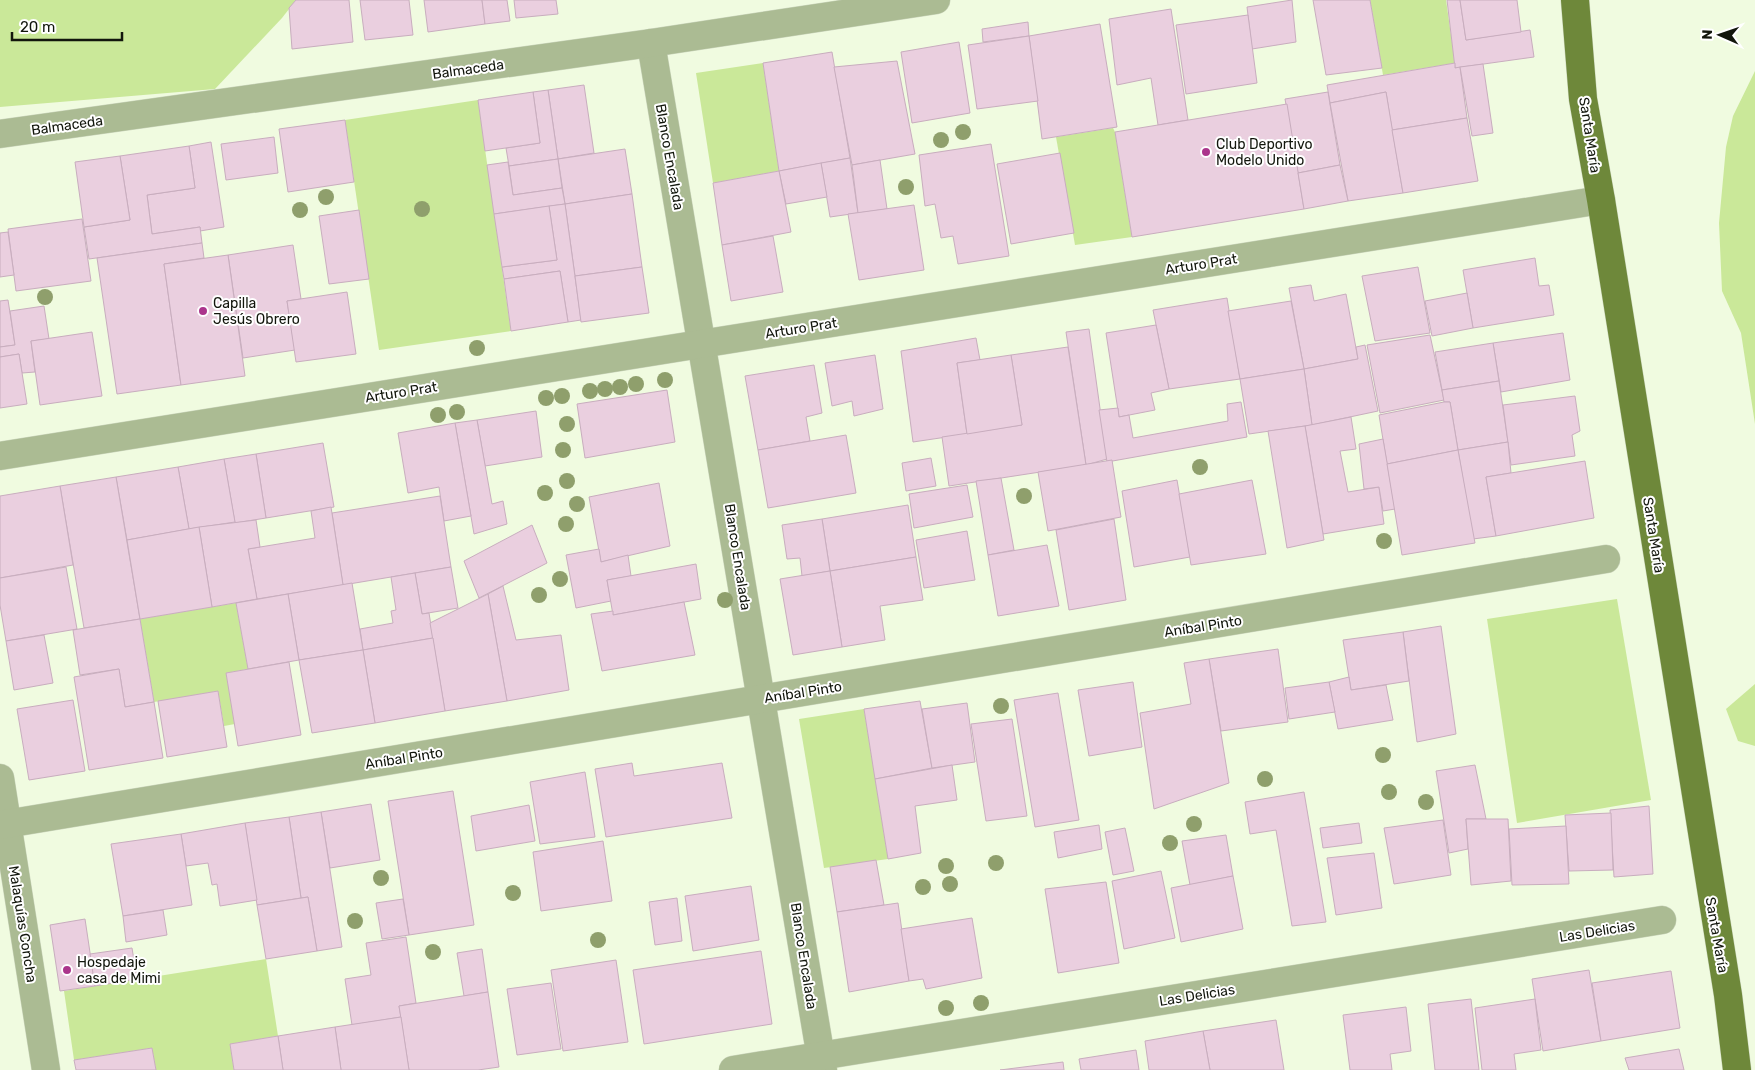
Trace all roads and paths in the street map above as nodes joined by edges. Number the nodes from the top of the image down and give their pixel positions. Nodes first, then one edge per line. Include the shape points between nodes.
1 (936, 0) edge
2 (1575, 0) edge
3 (818, 9) edge
4 (651, 43) junction
5 (0, 134) edge
6 (1601, 200) junction
7 (702, 344) junction
8 (0, 456) edge
9 (1606, 559) dead end
10 (762, 699) junction
11 (0, 778) edge
12 (4, 824) edge
13 (1662, 920) dead end
14 (822, 1063) edge
15 (46, 1070) edge
16 (733, 1070) edge
17 (1737, 1070) edge

1 - 3 street, Balmaceda
2 - 6 main road, Santa María via 1583,99
3 - 4 street, Balmaceda
4 - 5 street, Balmaceda
4 - 7 street, Blanco Encalada
6 - 7 street, Arturo Prat
6 - 17 main road, Santa María via 1728,995
7 - 8 street, Arturo Prat
7 - 10 street, Blanco Encalada
9 - 10 street, Aníbal Pinto
10 - 12 street, Aníbal Pinto
10 - 14 street, Blanco Encalada
11 - 12 street, Malaquías Concha
12 - 15 street, Malaquías Concha
13 - 14 street, Las Delicias
14 - 16 street, Las Delicias

